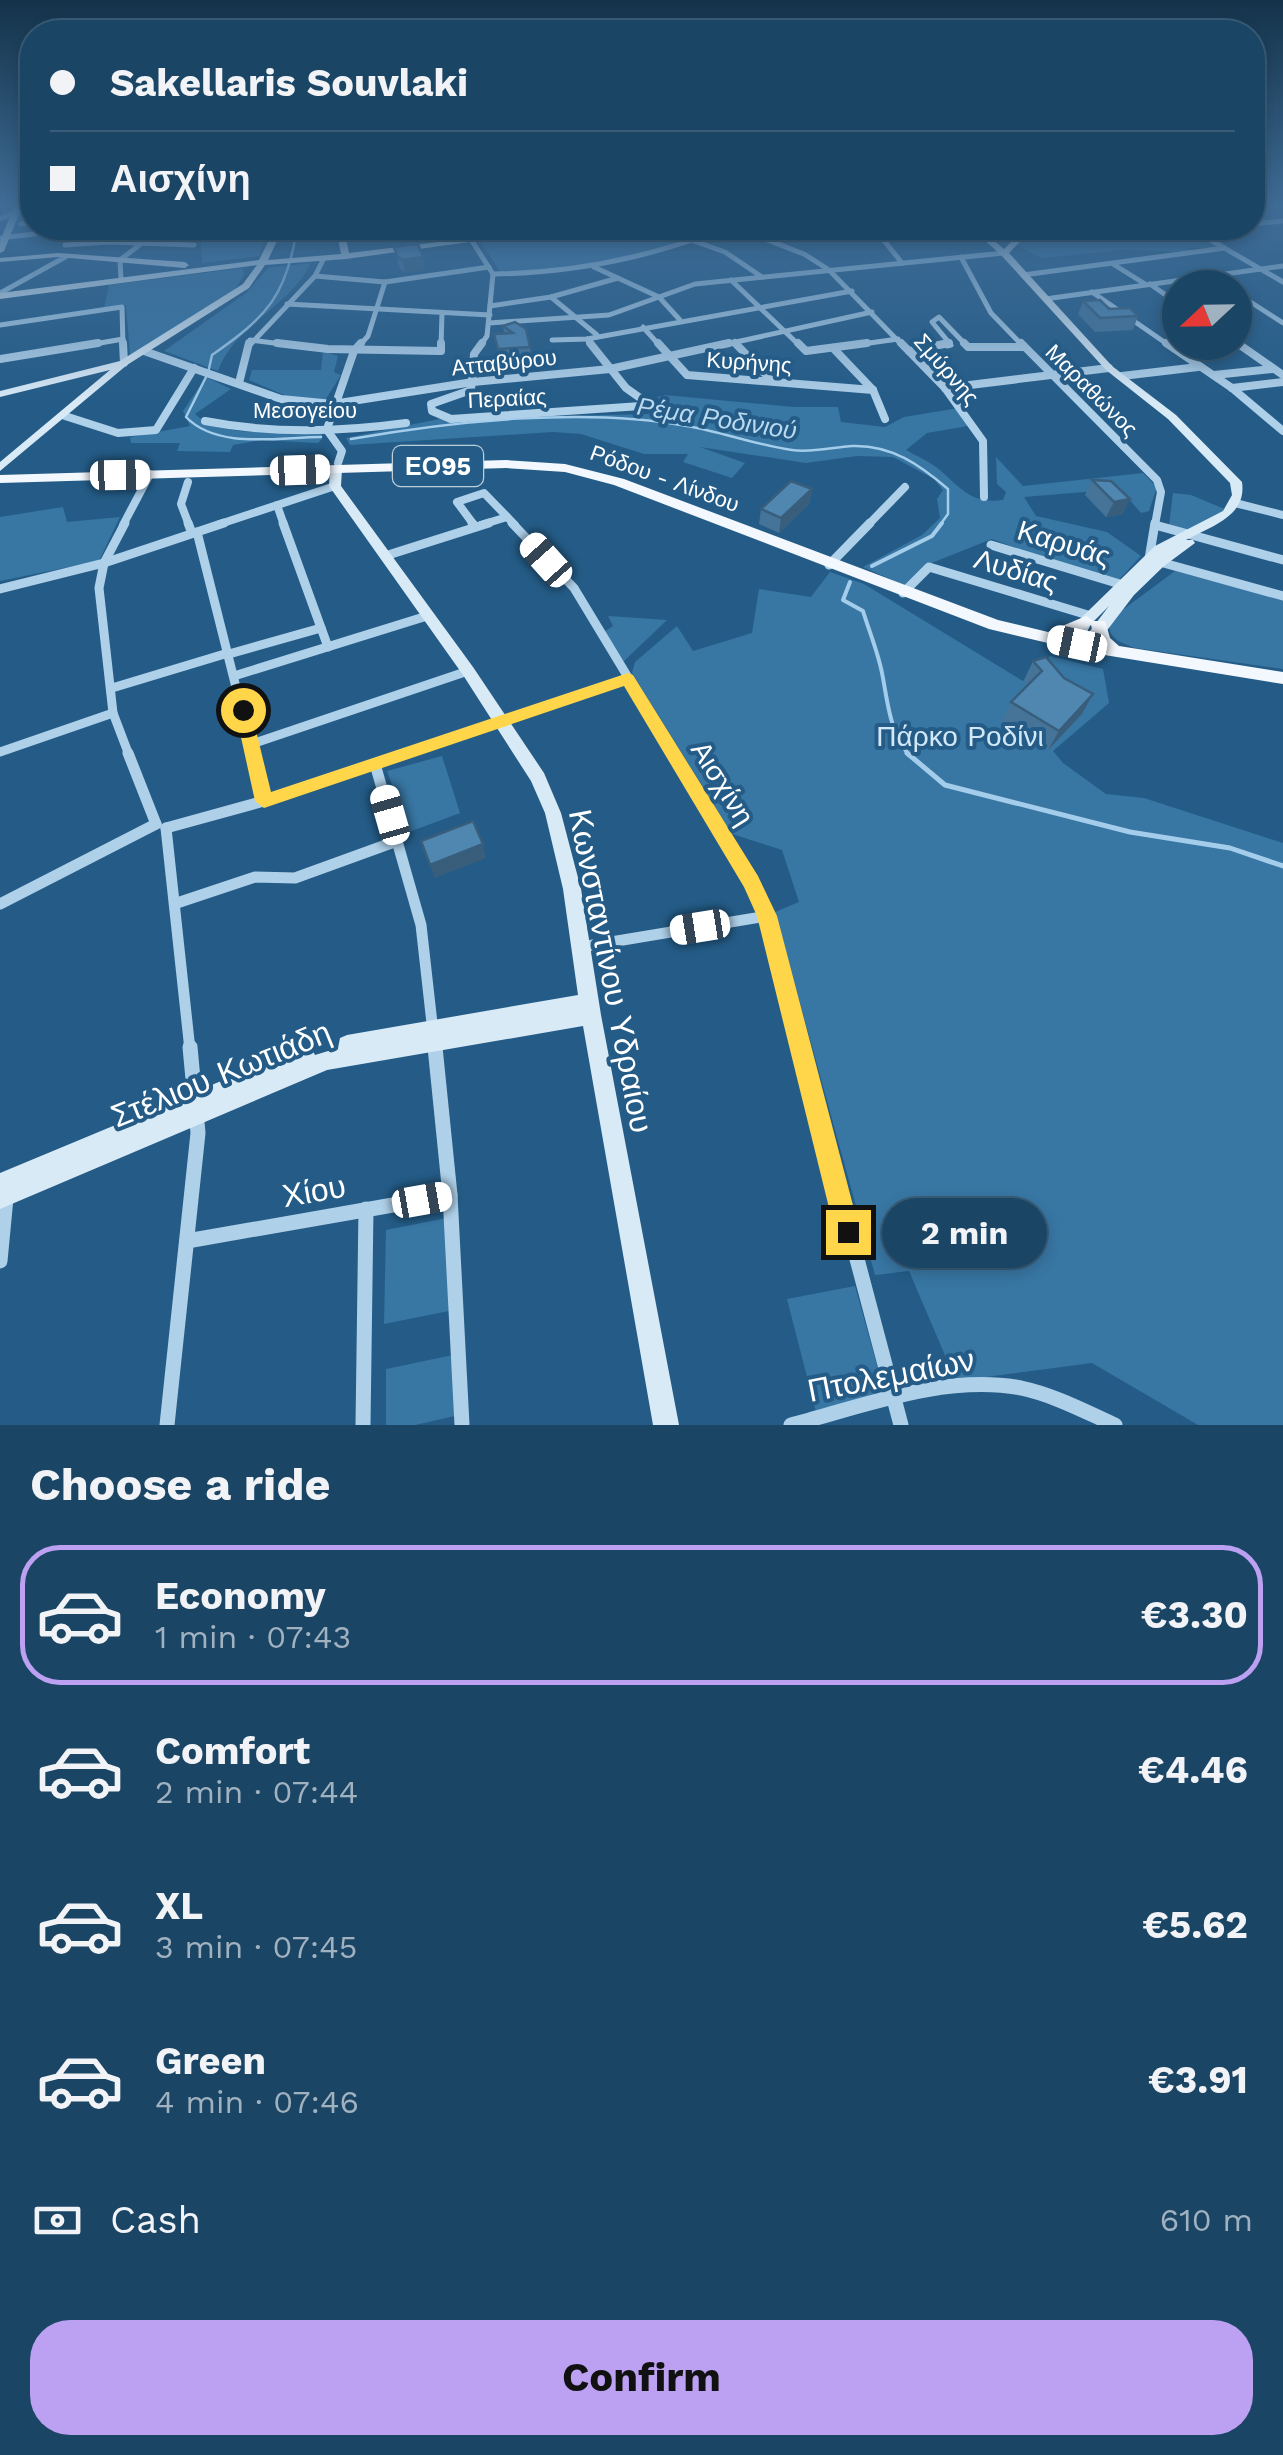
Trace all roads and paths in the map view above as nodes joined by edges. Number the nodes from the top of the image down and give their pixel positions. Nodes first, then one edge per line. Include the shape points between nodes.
1 (39, 270) edge
2 (121, 270) edge
3 (189, 270) edge
4 (262, 270) edge
5 (318, 270) edge
6 (504, 270) edge
7 (602, 270) edge
8 (752, 270) edge
9 (824, 270) edge
10 (829, 270) edge
11 (971, 270) edge
12 (1020, 270) edge
13 (1051, 270) edge
14 (1124, 270) edge
15 (491, 271) junction
16 (1023, 274) junction
17 (315, 276) junction
18 (762, 277) junction
19 (618, 278) junction
20 (122, 280) junction
21 (731, 280) junction
22 (385, 282) junction
23 (1162, 283) edge
24 (1148, 285) junction
25 (852, 291) junction
26 (1092, 292) junction
27 (1162, 294) edge
28 (0, 295) edge
29 (551, 297) junction
30 (658, 297) junction
31 (1045, 298) junction
32 (1252, 303) edge
33 (287, 304) junction
34 (490, 306) junction
35 (758, 306) junction
36 (377, 310) junction
37 (872, 312) junction
38 (442, 313) junction
39 (489, 319) junction
40 (583, 320) junction
41 (680, 320) junction
42 (1283, 323) edge
43 (0, 325) edge
44 (643, 327) junction
45 (786, 332) junction
46 (598, 335) junction
47 (123, 339) junction
48 (587, 339) junction
49 (898, 339) junction
50 (250, 340) junction
51 (552, 340) dead end
52 (735, 343) junction
53 (1023, 346) junction
54 (834, 348) junction
55 (354, 351) junction
56 (910, 351) junction
57 (148, 353) junction
58 (1252, 354) edge
59 (668, 357) junction
60 (0, 359) edge
61 (127, 364) junction
62 (1200, 367) junction
63 (194, 368) junction
64 (1109, 368) junction
65 (1273, 368) junction
66 (610, 369) junction
67 (1053, 375) junction
68 (1213, 375) junction
69 (1122, 376) junction
70 (1283, 379) edge
71 (772, 381) junction
72 (473, 382) junction
73 (239, 383) junction
74 (944, 388) junction
75 (1232, 388) junction
76 (873, 390) junction
77 (0, 394) edge
78 (333, 404) junction
79 (67, 417) junction
80 (885, 419) dead end
81 (206, 421) dead end
82 (406, 423) dead end
83 (327, 429) junction
84 (1283, 431) edge
85 (3, 471) edge
86 (336, 472) junction
87 (150, 474) junction
88 (188, 482) dead end
89 (906, 486) dead end
90 (984, 497) dead end
91 (1240, 504) junction
92 (277, 505) junction
93 (1283, 515) edge
94 (507, 517) junction
95 (1154, 525) junction
96 (475, 527) junction
97 (194, 532) junction
98 (1192, 537) junction
99 (991, 545) dead end
100 (385, 556) junction
101 (1158, 558) junction
102 (1283, 560) edge
103 (104, 563) junction
104 (829, 565) junction
105 (1123, 585) junction
106 (0, 588) edge
107 (903, 593) junction
108 (1283, 596) edge
109 (427, 616) junction
110 (1092, 621) junction
111 (321, 628) junction
112 (1044, 637) junction
113 (328, 647) junction
114 (1082, 648) junction
115 (1115, 650) junction
116 (229, 654) junction
117 (468, 670) junction
118 (234, 676) junction
119 (1283, 678) edge
120 (628, 679) junction
121 (1283, 687) edge
122 (112, 688) junction
123 (114, 713) junction
124 (501, 722) junction
125 (252, 744) junction
126 (0, 752) edge
127 (375, 764) junction
128 (264, 801) junction
129 (161, 826) junction
130 (397, 841) junction
131 (0, 904) edge
132 (177, 904) junction
133 (767, 916) junction
134 (580, 947) junction
135 (590, 1009) junction
136 (433, 1035) junction
137 (197, 1106) junction
138 (3, 1189) edge
139 (450, 1195) junction
140 (366, 1210) junction
141 (848, 1232) dead end
142 (187, 1241) junction
143 (858, 1259) dead end
144 (0, 1261) edge
145 (894, 1400) junction
146 (167, 1425) edge
147 (363, 1425) edge
148 (462, 1425) edge
149 (666, 1425) edge
150 (790, 1425) edge
151 (901, 1425) edge
152 (1115, 1425) edge

1 - 28 street
2 - 20 street
3 - 20 main road
4 - 57 main road
5 - 17 street
6 - 15 street
7 - 19 street
8 - 18 street
9 - 18 street
10 - 25 street, Σμύρνης
11 - 53 street, Μαραθώνος via 991,313
12 - 16 main road
13 - 16 street
14 - 24 street
15 - 22 street
15 - 34 street
16 - 31 main road
17 - 22 street
17 - 33 street
18 - 21 street
19 - 29 street
19 - 30 street
20 - 28 main road
21 - 30 street
21 - 35 street
22 - 36 street
23 - 24 street
24 - 26 street
24 - 27 street
25 - 35 street
25 - 37 street, Σμύρνης
26 - 31 street
26 - 62 street
29 - 34 street
29 - 40 street
30 - 40 street
30 - 41 street
31 - 64 main road
32 - 42 street
33 - 36 street
33 - 50 street
34 - 39 street
35 - 41 street
35 - 45 street
36 - 38 street
36 - 55 street
37 - 45 street, Ατταβύρου
37 - 49 street, Σμύρνης
38 - 39 street
38 - 55 street via 441,351
39 - 40 street
39 - 72 street via 474,354
40 - 46 street
41 - 44 street
43 - 47 street via 122,307
44 - 46 street
44 - 59 street, Κυρήνης
45 - 52 street, Ατταβύρου
45 - 54 street via 806,350
46 - 48 street
47 - 60 street
47 - 61 street
48 - 51 street
48 - 66 street
49 - 54 street
49 - 56 street, Σμύρνης
50 - 55 street
50 - 73 street
52 - 59 street, Ατταβύρου
52 - 71 street
53 - 56 street via 964,345 938,317 932,322 951,345
53 - 67 street, Μαραθώνος
54 - 76 street
55 - 78 street
56 - 74 street, Σμύρνης
57 - 61 main road
57 - 63 street, Ατταβύρου
58 - 65 street
59 - 66 street, Ατταβύρου
59 - 71 street, Κυρήνης via 687,375
61 - 77 main road
61 - 79 main road
62 - 68 street
62 - 69 street
63 - 73 street, Ατταβύρου
63 - 79 street via 156,430 118,434
64 - 67 street
64 - 69 main road
64 - 91 main road via 1226,469
65 - 68 street
65 - 70 street
66 - 72 street, Ατταβύρου
66 - 72 street, Περαίας via 644,403 451,419 429,408 470,390
67 - 74 street
67 - 95 street, Μαραθώνος via 1157,480
68 - 75 street
69 - 91 main road via 1236,471 1244,488
70 - 75 street
71 - 76 street, Κυρήνης
72 - 78 street, Ατταβύρου
73 - 78 street, Ατταβύρου via 290,401
74 - 90 street, Σμύρνης via 984,441
75 - 84 street
76 - 80 street
78 - 83 street
79 - 85 main road
81 - 83 street, Μεσογείου
82 - 83 street, Μεσογείου
83 - 86 street via 342,451
85 - 87 main road, Ρόδου - Λίνδου / ΕΟ95 via 30,478
86 - 87 main road, Ρόδου - Λίνδου / ΕΟ95
86 - 92 street
86 - 100 main road, Κωνσταντίνου Υδραίου
86 - 104 main road, Ρόδου - Λίνδου / ΕΟ95 via 506,464 565,468 619,482
87 - 103 street
88 - 97 street via 181,504
89 - 104 street
91 - 93 street
91 - 98 main road
92 - 97 street
92 - 111 street
94 - 96 street
94 - 96 street via 484,493 459,500
94 - 120 street, Αισχίνη via 574,588
95 - 98 street
95 - 101 street, Μαραθώνος
96 - 100 street
97 - 103 street
97 - 116 street
98 - 101 main road
98 - 102 street
99 - 105 street, Καρυάς
100 - 109 main road, Κωνσταντίνου Υδραίου
101 - 105 main road
101 - 108 street
101 - 110 main road
103 - 106 street
103 - 122 street via 99,588
104 - 107 main road, Ρόδου - Λίνδου / ΕΟ95
104 - 114 main road, Ρόδου - Λίνδου / ΕΟ95 via 960,623
105 - 110 main road
107 - 110 street, Λυδίας via 929,568
107 - 112 main road, Ρόδου - Λίνδου / ΕΟ95
109 - 113 street
109 - 117 main road, Κωνσταντίνου Υδραίου
110 - 112 main road
110 - 114 main road
110 - 115 main road
111 - 113 street
111 - 116 street
112 - 114 main road, Ρόδου - Λίνδου / ΕΟ95
113 - 118 street
114 - 115 main road, Ρόδου - Λίνδου / ΕΟ95
114 - 121 main road, Ρόδου - Λίνδου / ΕΟ95
115 - 119 main road, Ρόδου - Λίνδου / ΕΟ95
116 - 118 street
116 - 122 street
117 - 124 main road, Κωνσταντίνου Υδραίου
117 - 125 street
118 - 125 street
120 - 124 street
120 - 133 street, Αισχίνη
122 - 123 street
123 - 126 street
123 - 129 street
124 - 127 street
124 - 134 main road, Κωνσταντίνου Υδραίου via 554,814
125 - 128 street
127 - 128 street
127 - 130 street
128 - 129 street
129 - 131 street
129 - 132 street
130 - 132 street via 294,878 255,877
130 - 136 street via 421,925
132 - 137 street
133 - 134 street
133 - 141 street, Αισχίνη
134 - 135 main road, Κωνσταντίνου Υδραίου
135 - 136 main road, Στέλιου Κωτιάδη
135 - 149 main road, Κωνσταντίνου Υδραίου
136 - 137 main road, Στέλιου Κωτιάδη via 327,1060
136 - 139 street
137 - 138 main road, Στέλιου Κωτιάδη
137 - 142 street
138 - 144 street
139 - 140 street, Χίου
139 - 148 street
140 - 142 street, Χίου
140 - 147 street
142 - 146 street
143 - 145 street
145 - 150 street, Πτολεμαίων
145 - 151 street
145 - 152 street, Πτολεμαίων via 1007,1386

